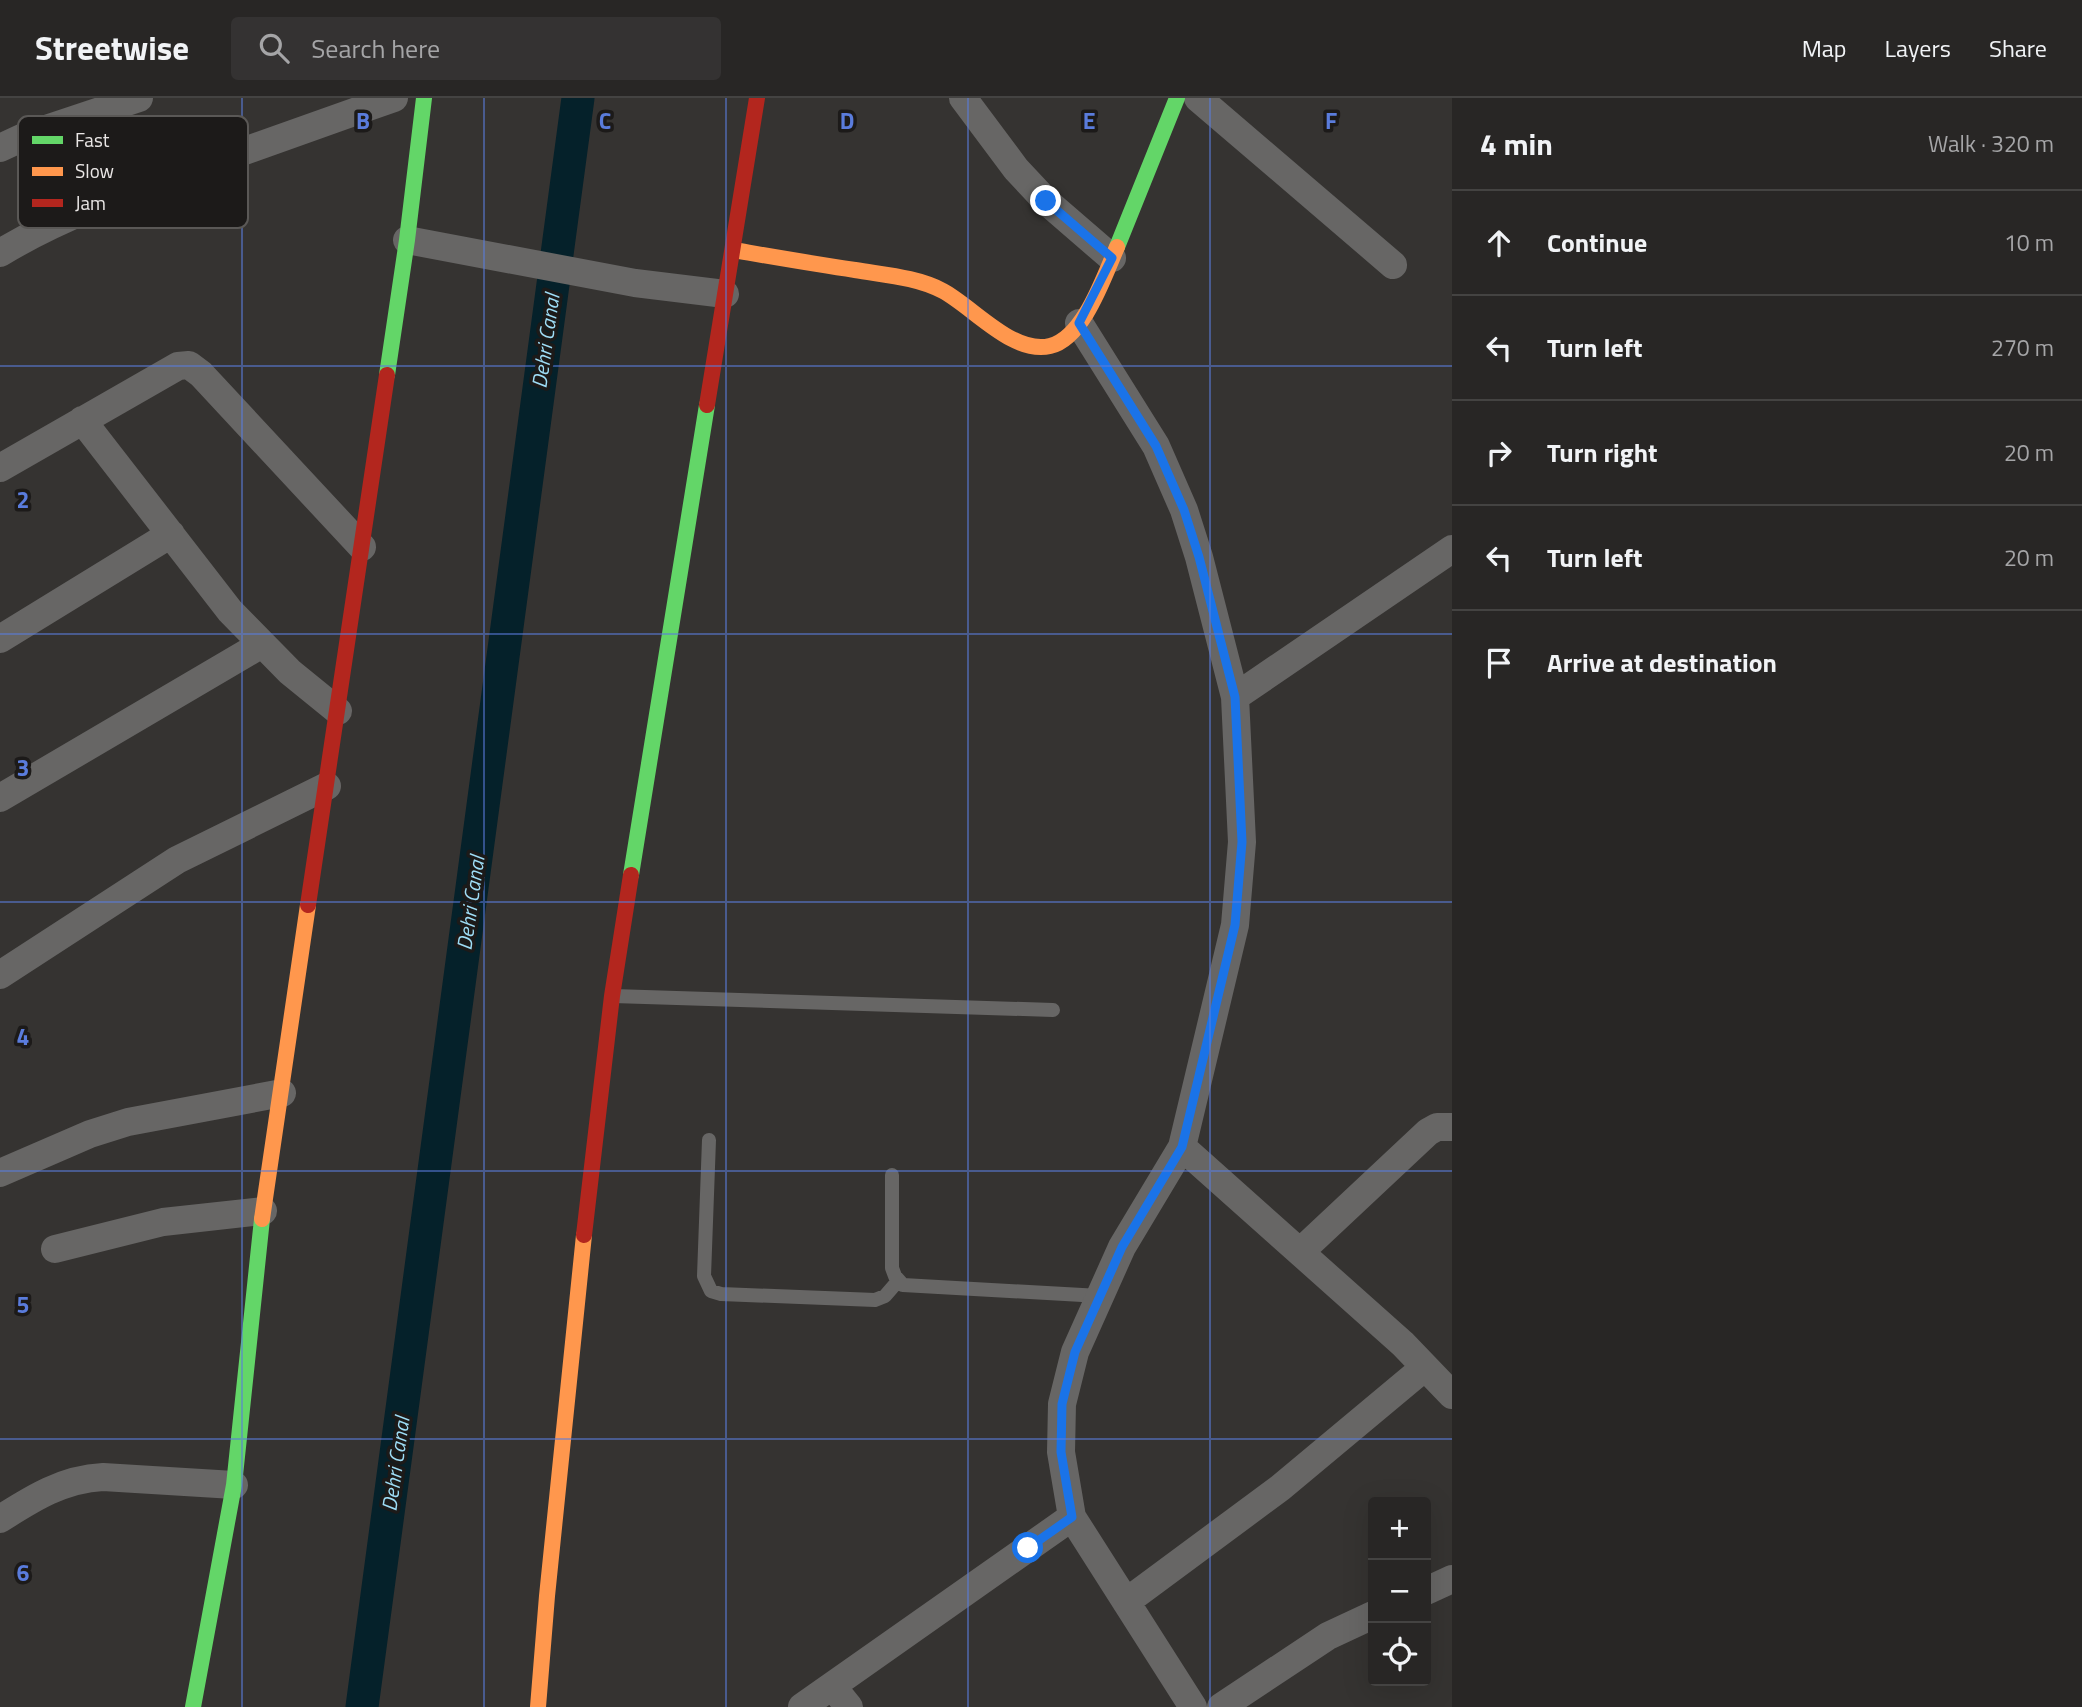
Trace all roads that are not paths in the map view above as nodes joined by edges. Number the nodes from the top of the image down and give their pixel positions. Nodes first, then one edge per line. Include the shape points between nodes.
1 (139, 98) edge
2 (394, 98) edge
3 (424, 98) edge
4 (757, 98) edge
5 (963, 98) edge
6 (1177, 98) edge
7 (1198, 98) edge
8 (85, 116) edge
9 (18, 140) edge
10 (0, 148) edge
11 (248, 150) edge
12 (46, 228) edge
13 (407, 240) junction
14 (733, 250) junction
15 (0, 253) edge
16 (1112, 258) junction
17 (1393, 265) dead end
18 (725, 294) junction
19 (1079, 323) junction
20 (82, 421) junction
21 (0, 468) edge
22 (171, 534) junction
23 (362, 547) junction
24 (1452, 549) edge
25 (0, 639) edge
26 (261, 644) junction
27 (1235, 697) junction
28 (338, 711) junction
29 (327, 786) junction
30 (0, 798) edge
31 (0, 975) edge
32 (612, 996) junction
33 (1053, 1010) dead end
34 (282, 1093) junction
35 (1452, 1127) edge
36 (709, 1140) dead end
37 (1182, 1147) junction
38 (0, 1173) edge
39 (892, 1175) dead end
40 (263, 1211) junction
41 (55, 1249) dead end
42 (1300, 1252) junction
43 (898, 1281) junction
44 (1100, 1296) junction
45 (1426, 1367) junction
46 (1452, 1395) edge
47 (234, 1485) junction
48 (1072, 1517) junction
49 (0, 1519) edge
50 (1452, 1579) edge
51 (1431, 1589) edge
52 (1126, 1602) junction
53 (1368, 1617) edge
54 (840, 1696) edge
55 (193, 1707) edge
56 (538, 1707) edge
57 (802, 1707) edge
58 (1193, 1707) edge
59 (1221, 1707) edge

1 - 8 street
2 - 11 street
3 - 13 main road
4 - 14 main road
5 - 16 street via 1016,169
6 - 16 main road
7 - 17 street
9 - 10 street
12 - 15 street
13 - 18 street via 635,283
13 - 23 main road
14 - 18 main road
14 - 19 main road via 907,279 942,290 1031,348 1065,339
16 - 19 main road
18 - 32 main road
19 - 27 street via 1156,446 1184,510
20 - 21 street
20 - 22 street
20 - 23 street via 178,366 189,365
22 - 25 street
22 - 26 street
23 - 28 main road
24 - 27 street
26 - 28 street
26 - 30 street
27 - 37 street via 1242,842 1235,925
28 - 29 main road
29 - 31 street via 177,860
29 - 34 main road
32 - 33 lane
32 - 56 main road
34 - 38 street via 128,1122
34 - 40 main road
35 - 42 street via 1444,1125 1428,1132
36 - 43 lane via 704,1276 711,1291 875,1300
37 - 42 street
37 - 44 street via 1122,1247
39 - 43 lane via 890,1255
40 - 41 street via 163,1222
40 - 47 main road
42 - 45 street
43 - 44 lane via 910,1287
44 - 48 street via 1075,1352 1062,1404 1061,1452
45 - 46 street
45 - 52 street via 1280,1488
47 - 49 street via 82,1478 63,1483
47 - 55 main road
48 - 52 street
48 - 54 street
50 - 51 street
52 - 58 street
53 - 59 street via 1328,1636
54 - 57 street

